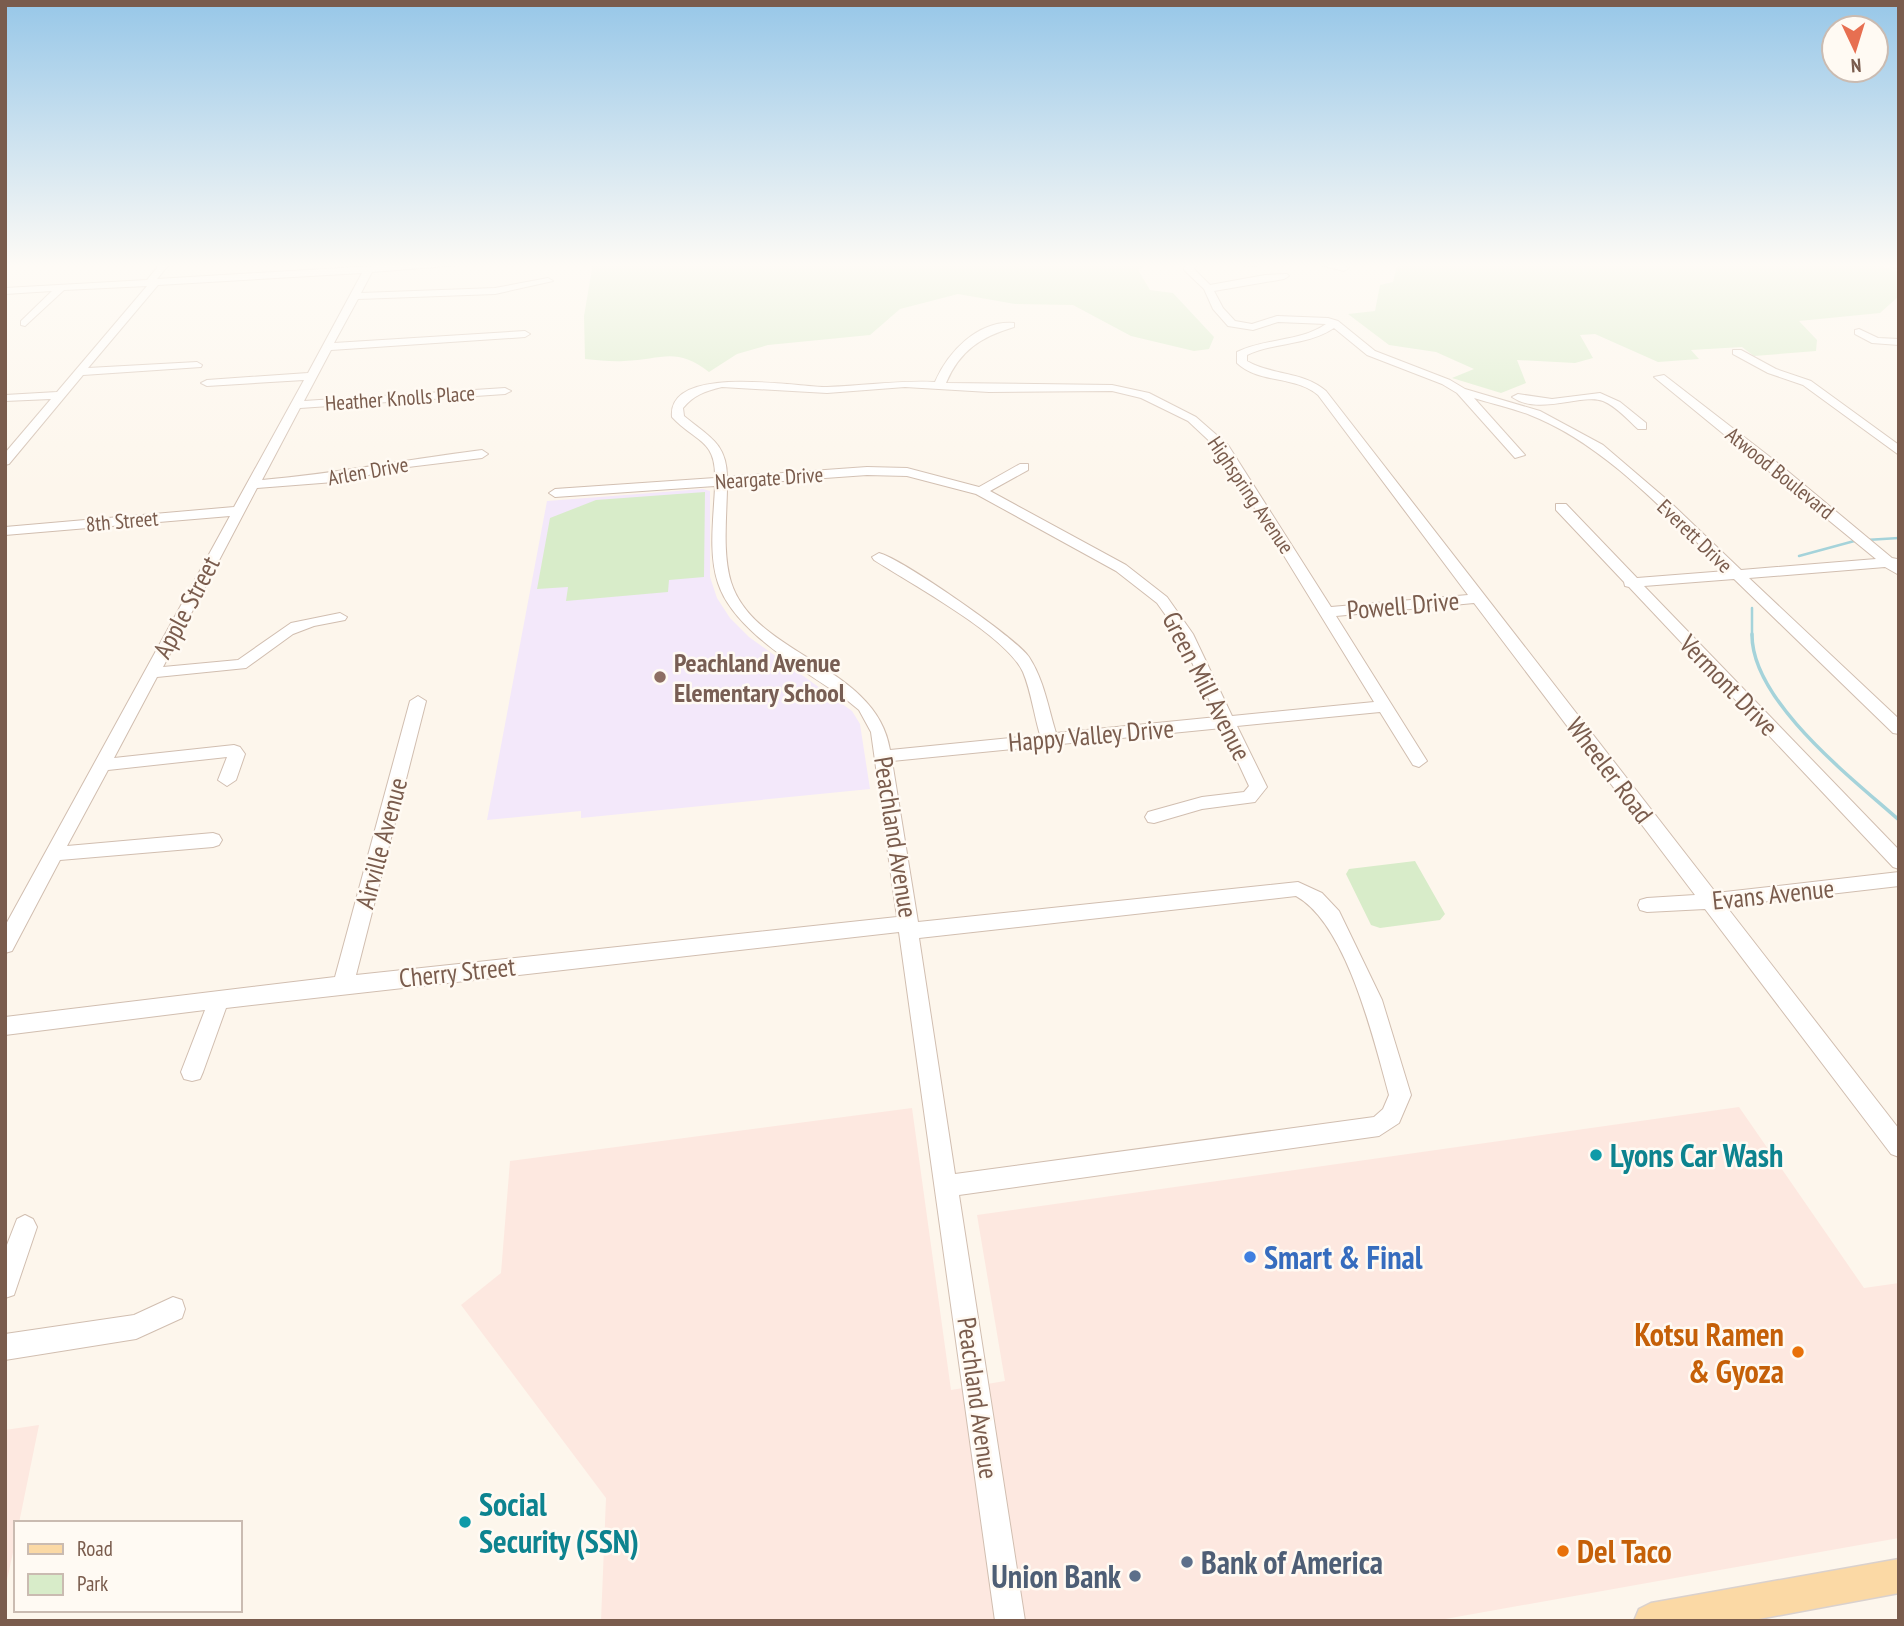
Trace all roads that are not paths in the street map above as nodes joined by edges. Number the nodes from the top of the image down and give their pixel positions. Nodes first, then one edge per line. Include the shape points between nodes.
1 (108, 339) edge
2 (330, 339) edge
3 (445, 339) edge
4 (973, 339) edge
5 (1302, 339) edge
6 (1353, 339) edge
7 (1868, 339) edge
8 (1899, 342) edge
9 (326, 346) junction
10 (1737, 352) dead end
11 (197, 365) dead end
12 (81, 372) junction
13 (310, 376) junction
14 (1660, 377) dead end
15 (207, 383) dead end
16 (940, 385) junction
17 (505, 391) dead end
18 (1461, 391) junction
19 (60, 394) junction
20 (5, 398) edge
21 (1506, 402) junction
22 (296, 405) junction
23 (1642, 426) dead end
24 (1899, 451) edge
25 (482, 454) dead end
26 (1519, 455) dead end
27 (5, 461) edge
28 (1024, 467) dead end
29 (722, 481) junction
30 (252, 485) junction
31 (981, 491) junction
32 (555, 493) dead end
33 (1561, 507) dead end
34 (238, 511) junction
35 (5, 531) edge
36 (879, 557) dead end
37 (1895, 565) edge
38 (1737, 576) junction
39 (1630, 583) junction
40 (1478, 598) junction
41 (1327, 612) junction
42 (340, 617) dead end
43 (150, 673) junction
44 (418, 701) dead end
45 (1383, 706) junction
46 (1230, 722) junction
47 (1899, 729) edge
48 (1049, 739) junction
49 (884, 756) junction
50 (1419, 761) dead end
51 (103, 765) junction
52 (227, 780) dead end
53 (1154, 817) dead end
54 (213, 840) dead end
55 (55, 854) junction
56 (1899, 862) edge
57 (1899, 879) edge
58 (1709, 901) junction
59 (1647, 905) dead end
60 (909, 927) junction
61 (10, 928) edge
62 (5, 945) edge
63 (343, 985) junction
64 (219, 1000) junction
65 (5, 1026) edge
66 (192, 1072) dead end
67 (1899, 1147) edge
68 (947, 1186) junction
69 (25, 1227) dead end
70 (5, 1286) edge
71 (173, 1309) dead end
72 (5, 1347) edge
73 (1899, 1576) edge
74 (1010, 1621) edge
75 (1651, 1621) edge

1 - 12 street
2 - 9 street, Apple Street
3 - 9 street
4 - 16 street via 949,361
5 - 40 street, Wheeler Road via 1262,345 1241,354 1242,363 1252,370 1311,382
6 - 18 street via 1371,354
7 - 8 street
9 - 13 street, Apple Street
10 - 24 street via 1807,383
11 - 12 street
12 - 19 street
13 - 15 street
13 - 22 street, Apple Street
14 - 37 street, Atwood Boulevard
16 - 29 street, Peachland Avenue via 827,390 722,384 700,389 682,401 678,417 716,448
16 - 41 street, Highspring Avenue via 1112,388 1145,395 1192,419 1224,448
17 - 22 street, Heather Knolls Place
18 - 21 street, Everett Drive
18 - 26 street
19 - 20 street
19 - 27 street
21 - 23 street via 1517,397 1553,401 1599,394 1610,397
21 - 38 street, Everett Drive via 1599,447
22 - 30 street, Apple Street
25 - 30 street, Arlen Drive via 334,478
28 - 31 street
29 - 31 street, Neargate Drive via 906,472
29 - 32 street, Neargate Drive
29 - 49 street, Peachland Avenue via 723,571 733,603 750,622 865,707 879,732
30 - 34 street, Apple Street
31 - 46 street, Green Mill Avenue via 1121,568 1162,600 1186,634
33 - 39 street, Vermont Drive
34 - 35 street, 8th Street
34 - 43 street, Apple Street
36 - 48 street via 996,633 1021,657 1031,673
37 - 38 street
38 - 39 street
38 - 47 street, Everett Drive
39 - 56 street, Vermont Drive
40 - 41 street, Powell Drive
40 - 58 street, Wheeler Road
41 - 45 street, Highspring Avenue
42 - 43 street via 297,626 241,665
43 - 51 street, Apple Street
44 - 63 street, Airville Avenue
45 - 46 street, Happy Valley Drive
45 - 50 street, Highspring Avenue
46 - 48 street, Happy Valley Drive
46 - 53 street, Green Mill Avenue via 1258,787 1249,798 1202,803
48 - 49 street, Happy Valley Drive
49 - 60 street, Peachland Avenue
51 - 52 street via 234,751 237,754
51 - 55 street, Apple Street
54 - 55 street
55 - 61 street, Apple Street
57 - 58 street, Evans Avenue
58 - 59 street, Evans Avenue
58 - 67 street, Wheeler Road
60 - 63 street, Cherry Street
60 - 68 street, Peachland Avenue
60 - 68 street, Cherry Street via 1298,889 1315,898 1332,916 1372,1000 1400,1095 1391,1116 1379,1126
61 - 62 street, Apple Street
63 - 64 street, Cherry Street
64 - 65 street, Cherry Street
64 - 66 street
68 - 74 street, Peachland Avenue
69 - 70 street
71 - 72 street via 136,1327
73 - 75 main road

